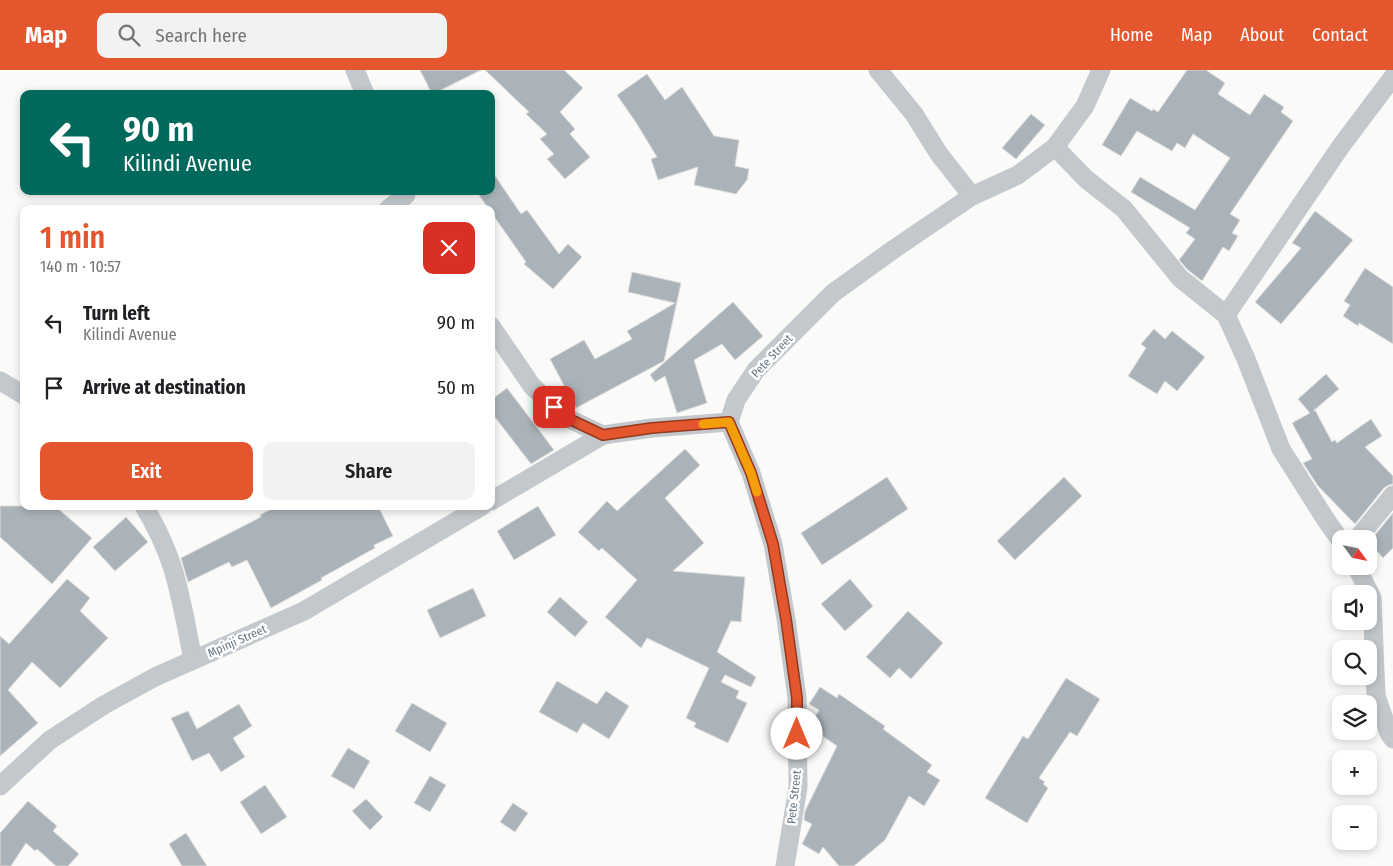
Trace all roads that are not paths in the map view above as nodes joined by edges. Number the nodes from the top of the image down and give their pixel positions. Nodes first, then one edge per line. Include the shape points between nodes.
1 (355, 70) edge
2 (878, 70) edge
3 (1101, 70) edge
4 (1393, 76) edge
5 (363, 90) edge
6 (1055, 147) junction
7 (972, 196) junction
8 (408, 198) edge
9 (395, 205) edge
10 (1226, 315) junction
11 (495, 332) edge
12 (0, 381) edge
13 (20, 393) edge
14 (729, 422) junction
15 (603, 435) junction
16 (1393, 494) edge
17 (495, 499) edge
18 (146, 510) edge
19 (475, 510) edge
20 (1333, 530) edge
21 (1364, 530) edge
22 (1360, 575) edge
23 (193, 660) junction
24 (1393, 739) edge
25 (0, 786) edge
26 (785, 866) edge

1 - 5 street
2 - 7 street via 914,114 939,154
3 - 6 street, Pete Street via 1085,106
4 - 10 street via 1341,146
6 - 7 street, Pete Street via 1018,175
6 - 10 street via 1086,179 1124,208 1180,278
7 - 14 street, Pete Street via 833,293 756,370 736,400
8 - 9 street
10 - 20 street via 1281,448
11 - 15 street via 532,386 565,417
12 - 13 street
14 - 15 street
14 - 26 street, Pete Street via 751,473 773,544 797,698 798,787
15 - 17 street
16 - 21 street
18 - 23 street via 172,568
19 - 23 street, Mpinji Street via 304,611
22 - 24 street via 1372,598 1376,696
23 - 25 street, Mpinji Street via 154,677 50,740

